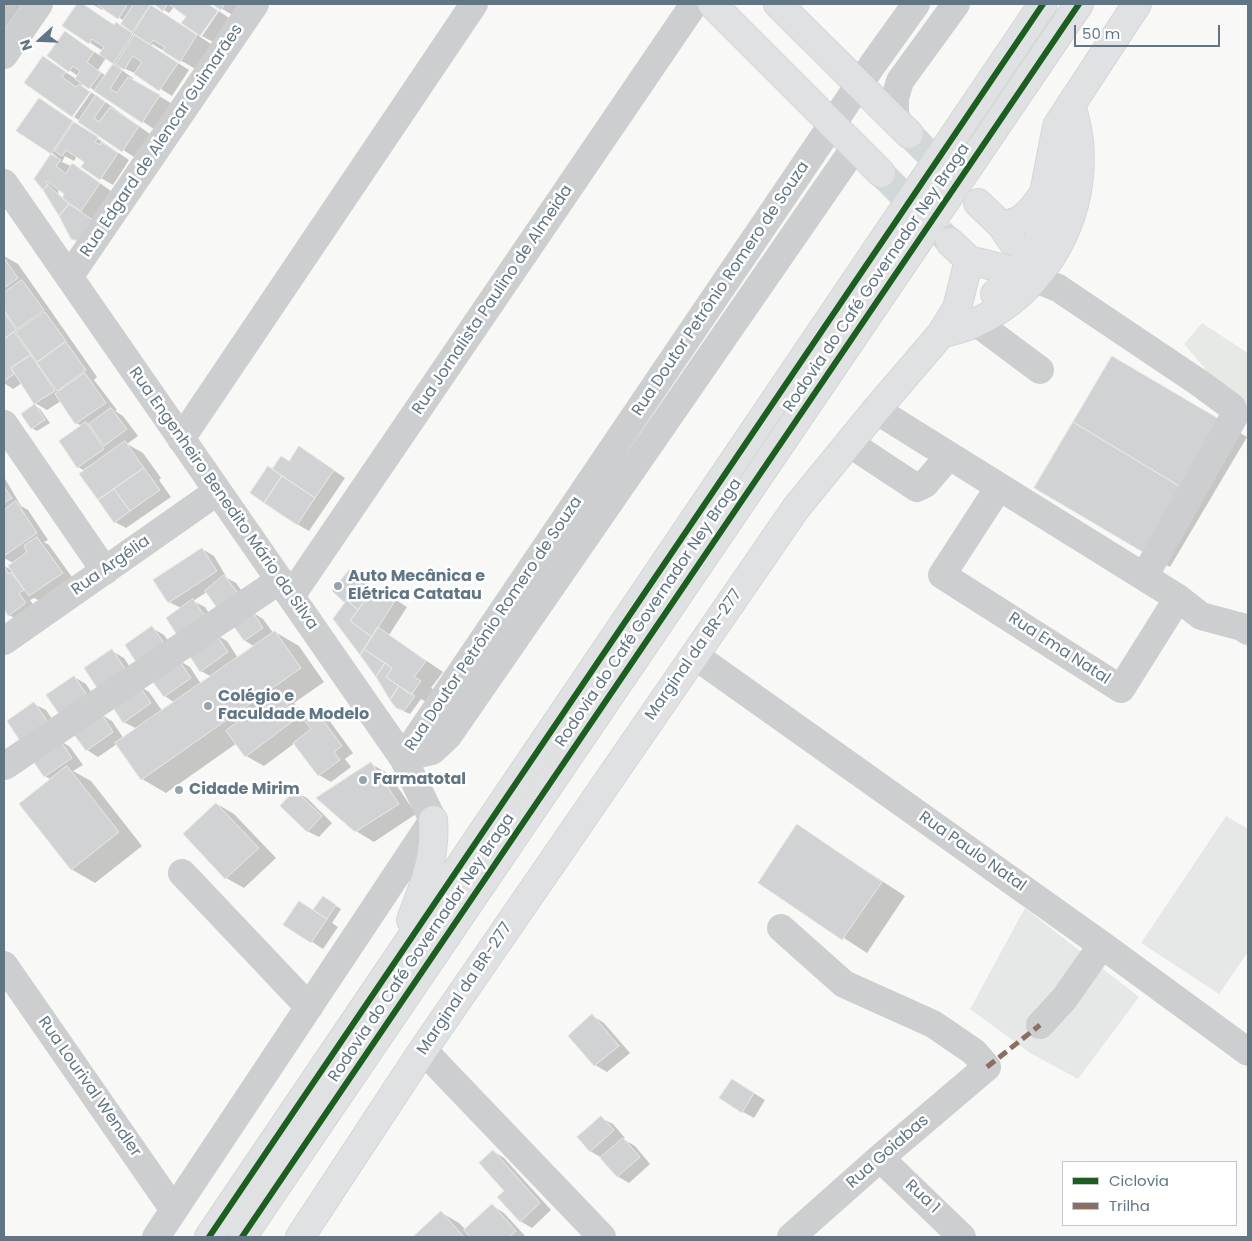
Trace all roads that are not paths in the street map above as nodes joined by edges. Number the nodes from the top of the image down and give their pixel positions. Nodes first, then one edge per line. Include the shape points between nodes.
1 (39, 4) edge
2 (255, 4) edge
3 (474, 4) edge
4 (694, 4) edge
5 (712, 4) edge
6 (778, 4) edge
7 (916, 4) edge
8 (956, 4) edge
9 (1043, 4) edge
10 (1080, 4) edge
11 (1137, 4) edge
12 (4, 55) edge
13 (860, 84) junction
14 (1071, 104) junction
15 (832, 124) junction
16 (902, 127) joint
17 (855, 146) junction
18 (881, 173) tunnel mouth
19 (4, 183) edge
20 (978, 203) dead end
21 (1002, 226) junction
22 (960, 251) junction
23 (1026, 270) junction
24 (69, 277) junction
25 (977, 323) junction
26 (941, 334) junction
27 (1040, 370) dead end
28 (876, 410) junction
29 (4, 424) edge
30 (181, 439) junction
31 (849, 443) junction
32 (949, 456) junction
33 (999, 487) junction
34 (218, 491) junction
35 (105, 571) junction
36 (1144, 577) junction
37 (285, 588) junction
38 (1178, 598) junction
39 (1248, 631) edge
40 (4, 641) edge
41 (694, 655) junction
42 (403, 758) junction
43 (5, 766) dead end
44 (433, 820) junction
45 (182, 874) dead end
46 (781, 928) dead end
47 (1102, 945) junction
48 (395, 962) junction
49 (4, 965) edge
50 (309, 1006) junction
51 (1040, 1025) dead end
52 (423, 1050) junction
53 (1248, 1052) edge
54 (880, 1158) junction
55 (174, 1210) junction
56 (156, 1237) edge
57 (209, 1237) edge
58 (242, 1237) edge
59 (300, 1237) edge
60 (602, 1237) edge
61 (790, 1237) edge
62 (962, 1237) edge

1 - 12 street
2 - 24 street, Rua Edgard de Alencar Guimarães
3 - 30 street
4 - 37 street, Rua Jornalista Paulino de Almeida
5 - 15 main road
6 - 13 main road
7 - 13 street, Rua Doutor Petrônio Romero de Souza
8 - 16 street via 900,81 895,98
9 - 48 main road, Rodovia do Café Governador Ney Braga
10 - 58 main road, Rodovia do Café Governador Ney Braga
11 - 14 main road
13 - 15 street, Rua Doutor Petrônio Romero de Souza
13 - 16 main road
14 - 21 main road via 1057,126 1044,193 1021,220
14 - 23 main road via 1070,142 1063,179
15 - 17 main road
15 - 42 street, Rua Doutor Petrônio Romero de Souza
17 - 18 main road
17 - 42 street, Rua Doutor Petrônio Romero de Souza via 448,736 432,751
19 - 24 street, Rua Engenheiro Benedito Mário da Silva
20 - 21 main road
21 - 22 main road via 1002,239 997,250 982,260
21 - 23 main road
22 - 23 main road
22 - 26 main road via 957,308
23 - 25 main road via 1009,304
23 - 26 main road via 976,312
23 - 36 street via 1198,382 1232,407 1236,415
24 - 30 street, Rua Engenheiro Benedito Mário da Silva
25 - 26 main road
25 - 27 street
26 - 28 main road, Marginal da BR-277
28 - 31 main road, Marginal da BR-277
28 - 32 street
29 - 35 street
30 - 34 street, Rua Engenheiro Benedito Mário da Silva
31 - 32 street via 917,488 925,484
31 - 41 main road, Marginal da BR-277 via 796,508
32 - 33 street
33 - 36 street
33 - 38 street, Rua Ema Natal via 942,575 1122,689
34 - 35 street, Rua Argélia
34 - 37 street, Rua Engenheiro Benedito Mário da Silva
35 - 40 street, Rua Argélia
36 - 38 street
37 - 42 street, Rua Engenheiro Benedito Mário da Silva
37 - 43 street
38 - 39 street via 1201,616
41 - 47 street, Rua Paulo Natal
41 - 52 main road, Marginal da BR-277
42 - 44 street, Rua Engenheiro Benedito Mário da Silva
44 - 48 main road via 430,863
44 - 50 street
45 - 50 street
46 - 54 street, Rua Goiabas via 844,984 932,1024 974,1052 988,1067
47 - 51 street
47 - 53 street, Rua Paulo Natal
48 - 57 main road, Rodovia do Café Governador Ney Braga
49 - 55 street, Rua Lourival Wendler
50 - 55 street
52 - 59 main road, Marginal da BR-277
52 - 60 street
54 - 61 street, Rua Goiabas
54 - 62 street, Rua 1
55 - 56 street

